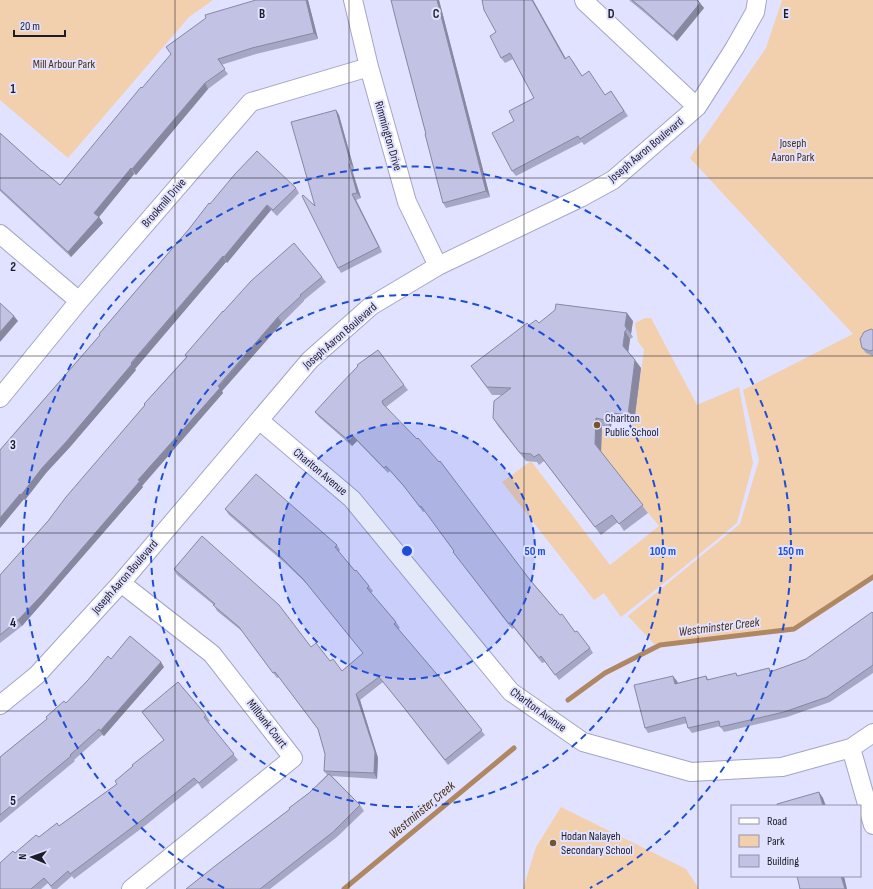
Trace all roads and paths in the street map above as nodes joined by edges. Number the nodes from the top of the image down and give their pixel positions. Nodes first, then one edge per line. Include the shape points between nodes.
1 (354, 0) edge
2 (584, 0) edge
3 (758, 0) edge
4 (369, 68) junction
5 (697, 107) junction
6 (0, 234) edge
7 (438, 266) junction
8 (79, 301) junction
9 (0, 398) edge
10 (259, 420) junction
11 (121, 583) junction
12 (0, 705) edge
13 (873, 733) edge
14 (851, 748) junction
15 (873, 825) edge
16 (131, 889) edge

1 - 4 street, Rimmington Drive
2 - 5 street
3 - 5 street, Joseph Aaron Boulevard via 755,12 745,30
4 - 7 street, Rimmington Drive via 406,202
4 - 8 street, Brookmill Drive via 251,102
5 - 7 street, Joseph Aaron Boulevard via 613,180
6 - 8 street
7 - 10 street, Joseph Aaron Boulevard via 371,306 310,360
8 - 9 street, Brookmill Drive
10 - 11 street, Joseph Aaron Boulevard
10 - 14 street, Charlton Avenue via 352,499 511,692 583,742 691,772 782,766
11 - 12 street, Joseph Aaron Boulevard via 37,675
11 - 16 street, Millbank Court via 212,654 294,758
13 - 14 street, Charlton Avenue
14 - 15 street

